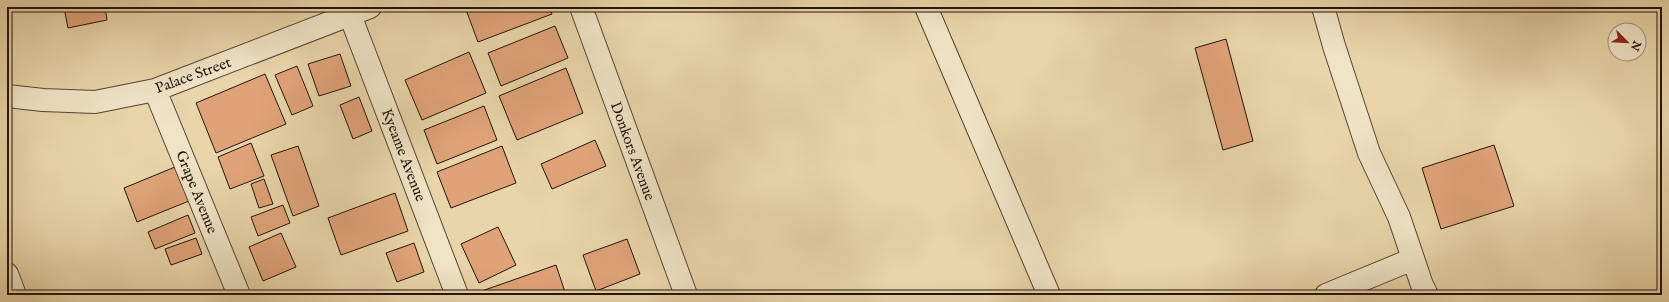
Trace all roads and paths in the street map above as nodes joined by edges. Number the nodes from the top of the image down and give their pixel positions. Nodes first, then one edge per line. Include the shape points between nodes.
1 (581, 7) edge
2 (926, 7) edge
3 (1323, 7) edge
4 (360, 11) edge
5 (155, 90) junction
6 (7, 96) edge
7 (1413, 259) junction
8 (7, 274) edge
9 (15, 295) edge
10 (239, 295) edge
11 (457, 295) edge
12 (686, 295) edge
13 (1049, 295) edge
14 (1326, 295) edge
15 (1427, 295) edge

1 - 12 street, Donkors Avenue
2 - 13 street
3 - 7 street via 1369,154 1399,217
4 - 5 street, Palace Street
4 - 11 street, Kyeame Avenue
5 - 6 street, Palace Street via 95,102
5 - 10 street, Grape Avenue
7 - 14 street
7 - 15 street
8 - 9 street

